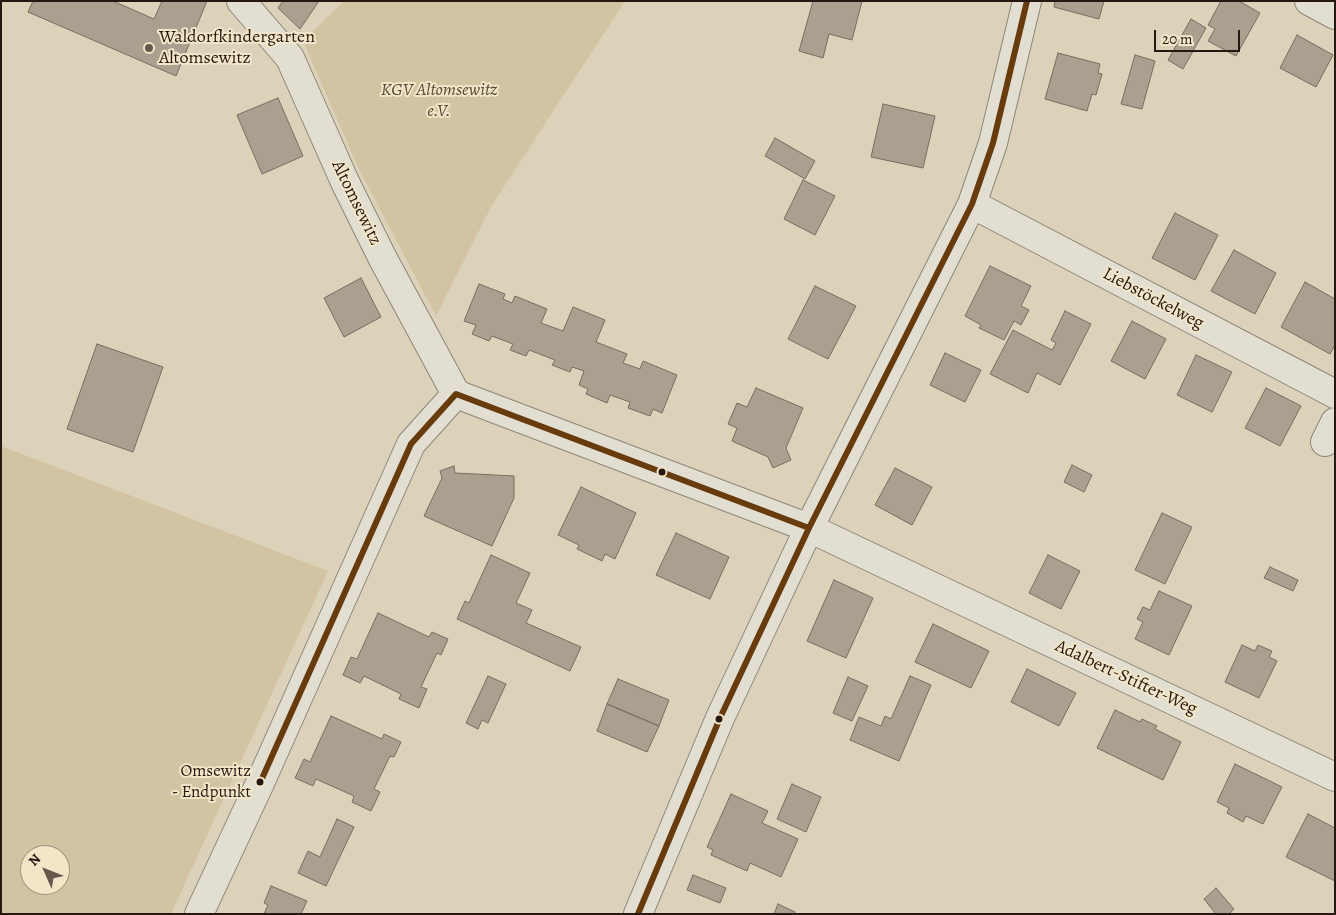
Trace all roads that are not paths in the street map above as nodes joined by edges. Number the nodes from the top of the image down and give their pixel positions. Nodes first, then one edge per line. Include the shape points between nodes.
1 (241, 1) edge
2 (1027, 1) edge
3 (1309, 1) edge
4 (1335, 15) edge
5 (972, 204) junction
6 (456, 394) junction
7 (1335, 394) edge
8 (809, 528) junction
9 (1335, 777) edge
10 (199, 914) edge
11 (638, 914) edge

1 - 6 street, Altomsewitz via 290,58 378,249
2 - 5 street via 993,143
3 - 4 street
5 - 7 street, Liebstöckelweg
5 - 8 street
6 - 8 street
6 - 10 street via 411,444
8 - 9 street, Adalbert-Stifter-Weg
8 - 11 street via 720,718

